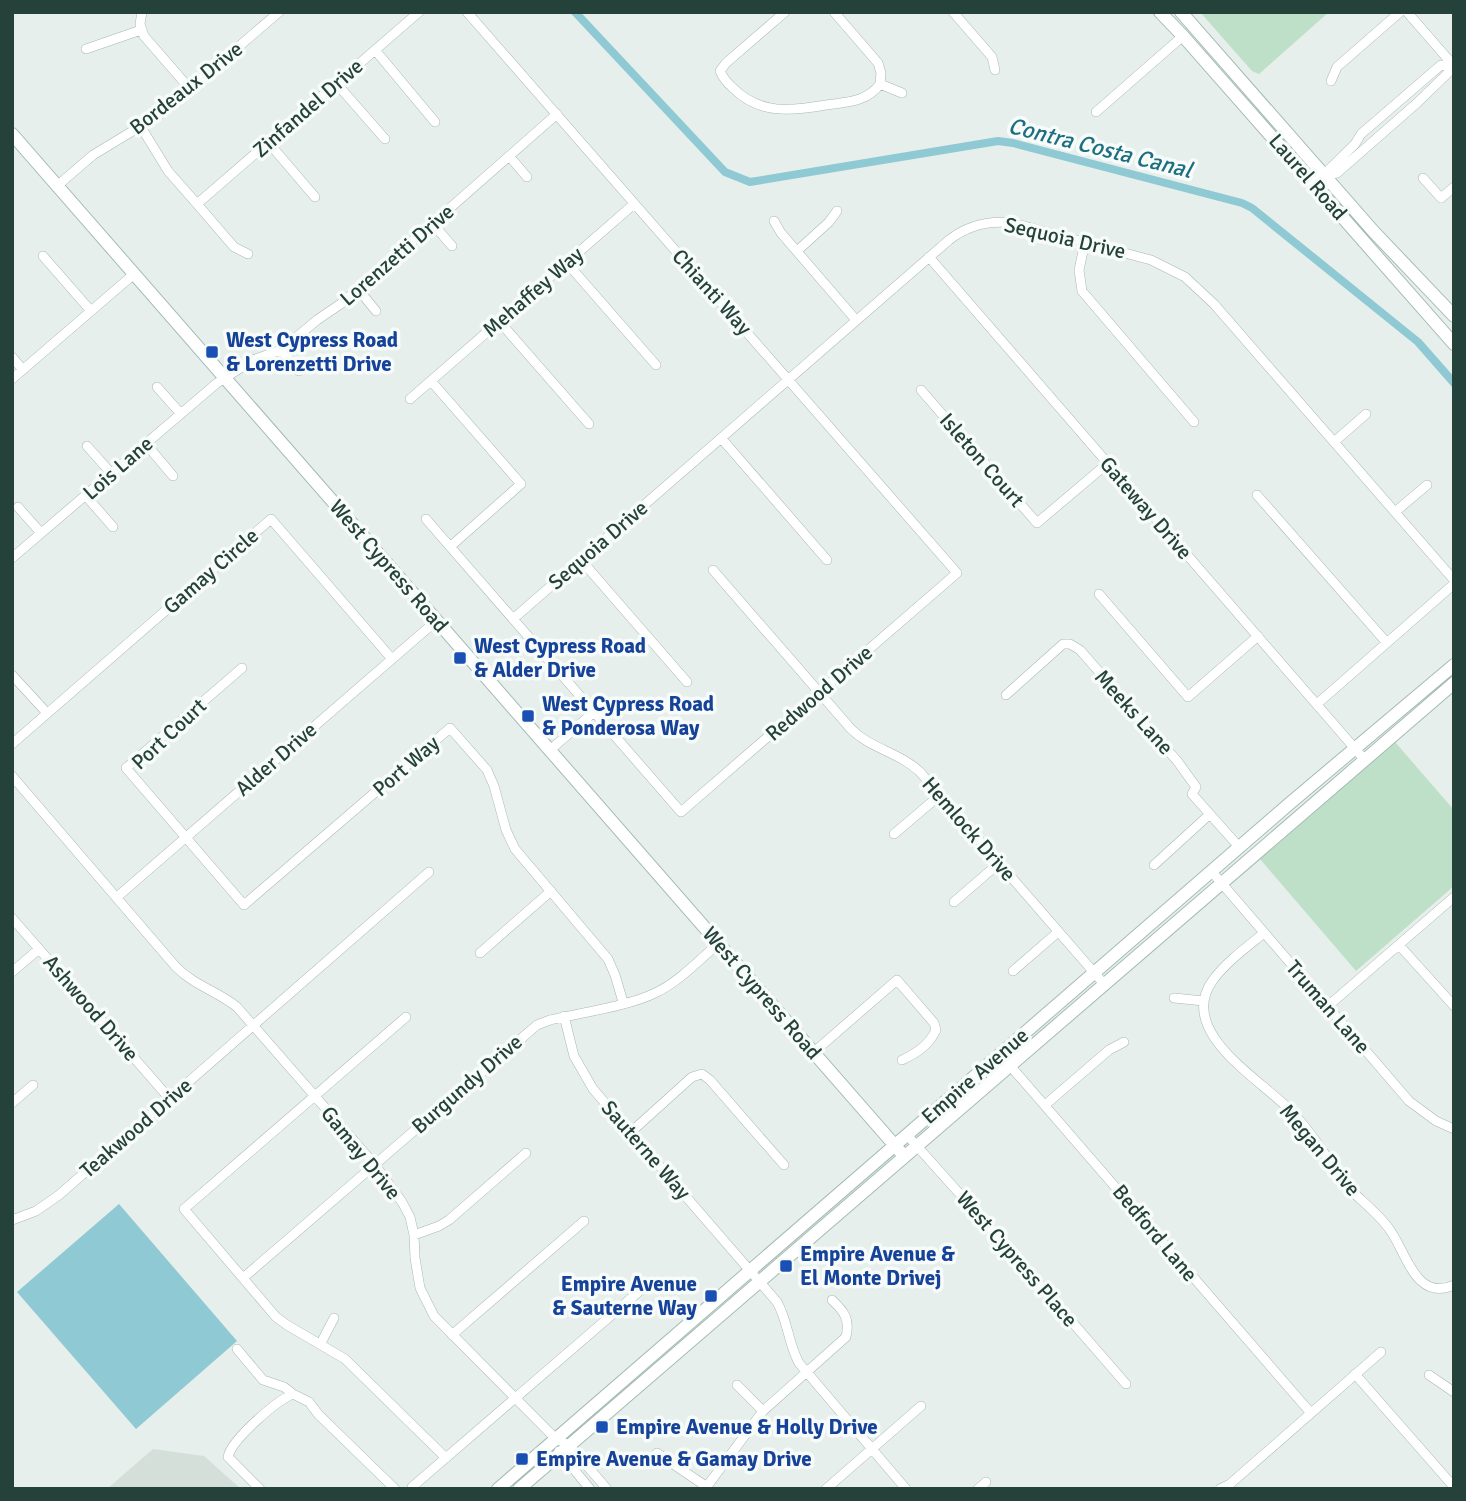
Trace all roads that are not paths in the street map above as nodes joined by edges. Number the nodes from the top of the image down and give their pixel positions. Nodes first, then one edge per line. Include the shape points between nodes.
1 (142, 12) edge
2 (279, 12) edge
3 (419, 12) edge
4 (467, 12) edge
5 (785, 12) edge
6 (834, 12) edge
7 (953, 12) edge
8 (1160, 12) edge
9 (1181, 12) edge
10 (1400, 12) edge
11 (1407, 12) edge
12 (141, 30) junction
13 (1183, 36) junction
14 (86, 49) dead end
15 (375, 50) junction
16 (1452, 65) edge
17 (995, 70) dead end
18 (1331, 81) dead end
19 (336, 83) junction
20 (880, 83) junction
21 (190, 89) junction
22 (902, 93) dead end
23 (1096, 112) dead end
24 (557, 114) junction
25 (435, 122) dead end
26 (141, 127) junction
27 (12, 134) edge
28 (385, 139) dead end
29 (268, 142) junction
30 (509, 156) junction
31 (1326, 174) junction
32 (527, 177) dead end
33 (1423, 178) dead end
34 (1314, 184) junction
35 (57, 186) junction
36 (1454, 187) edge
37 (315, 197) dead end
38 (197, 204) junction
39 (634, 204) junction
40 (838, 211) dead end
41 (774, 221) dead end
42 (433, 224) junction
43 (1085, 242) junction
44 (452, 246) dead end
45 (797, 251) junction
46 (248, 254) dead end
47 (43, 256) dead end
48 (929, 257) junction
49 (567, 262) junction
50 (134, 274) junction
51 (358, 289) junction
52 (91, 311) junction
53 (376, 311) dead end
54 (1454, 316) edge
55 (856, 320) junction
56 (499, 321) junction
57 (1454, 344) edge
58 (281, 350) junction
59 (12, 357) edge
60 (656, 365) dead end
61 (23, 370) junction
62 (299, 371) dead end
63 (224, 377) junction
64 (12, 379) edge
65 (789, 379) junction
66 (431, 381) junction
67 (157, 387) dead end
68 (921, 390) dead end
69 (410, 399) dead end
70 (181, 414) junction
71 (1366, 414) dead end
72 (1194, 422) dead end
73 (589, 424) dead end
74 (721, 438) junction
75 (1334, 442) junction
76 (146, 444) junction
77 (88, 446) dead end
78 (1108, 463) junction
79 (111, 473) junction
80 (173, 476) dead end
81 (1427, 485) dead end
82 (1257, 495) dead end
83 (86, 496) junction
84 (18, 507) dead end
85 (1395, 512) junction
86 (426, 519) dead end
87 (113, 527) dead end
88 (41, 533) junction
89 (451, 546) junction
90 (12, 558) edge
91 (581, 560) junction
92 (827, 560) dead end
93 (713, 570) dead end
94 (957, 573) joint
95 (1454, 582) edge
96 (1099, 594) dead end
97 (513, 618) junction
98 (436, 621) junction
99 (1258, 636) junction
100 (1387, 643) junction
101 (392, 659) junction
102 (1454, 665) edge
103 (242, 668) dead end
104 (12, 675) edge
105 (687, 682) dead end
106 (1454, 683) edge
107 (819, 693) junction
108 (1006, 695) dead end
109 (1317, 704) junction
110 (594, 712) junction
111 (47, 713) junction
112 (12, 744) edge
113 (1355, 748) junction
114 (550, 750) junction
115 (1364, 759) junction
116 (12, 776) edge
117 (940, 794) junction
118 (1210, 814) junction
119 (894, 834) dead end
120 (185, 837) junction
121 (1240, 848) junction
122 (999, 863) junction
123 (1154, 865) dead end
124 (429, 872) dead end
125 (1212, 872) junction
126 (1221, 883) junction
127 (551, 891) junction
128 (117, 897) junction
129 (1454, 897) edge
130 (954, 902) dead end
131 (12, 918) edge
132 (1058, 932) junction
133 (1264, 933) junction
134 (719, 943) junction
135 (1399, 945) junction
136 (39, 948) junction
137 (480, 953) dead end
138 (1013, 971) dead end
139 (12, 972) edge
140 (1095, 974) junction
141 (1104, 984) junction
142 (1174, 998) dead end
143 (623, 1002) junction
144 (1204, 1002) junction
145 (1328, 1006) junction
146 (1454, 1006) edge
147 (564, 1016) junction
148 (406, 1017) dead end
149 (254, 1026) junction
150 (1124, 1041) dead end
151 (814, 1052) junction
152 (1000, 1054) junction
153 (902, 1060) dead end
154 (1009, 1065) junction
155 (33, 1085) dead end
156 (315, 1096) junction
157 (169, 1098) junction
158 (12, 1103) edge
159 (1045, 1105) junction
160 (1454, 1129) edge
161 (631, 1132) junction
162 (907, 1135) junction
163 (895, 1145) junction
164 (917, 1146) junction
165 (526, 1153) dead end
166 (904, 1156) junction
167 (375, 1165) junction
168 (784, 1165) dead end
169 (12, 1220) edge
170 (584, 1221) dead end
171 (414, 1235) junction
172 (751, 1271) junction
173 (243, 1278) junction
174 (760, 1281) junction
175 (1454, 1285) edge
176 (643, 1288) dead end
177 (832, 1300) dead end
178 (334, 1318) dead end
179 (452, 1335) junction
180 (321, 1343) junction
181 (237, 1349) dead end
182 (1381, 1352) dead end
183 (807, 1373) junction
184 (1355, 1374) junction
185 (1429, 1375) dead end
186 (1126, 1384) dead end
187 (737, 1385) dead end
188 (1454, 1392) edge
189 (293, 1394) junction
190 (516, 1398) junction
191 (921, 1406) dead end
192 (763, 1411) junction
193 (1310, 1412) junction
194 (556, 1439) junction
195 (872, 1449) junction
196 (565, 1450) junction
197 (657, 1453) dead end
198 (446, 1458) junction
199 (412, 1487) dead end
200 (1454, 1487) edge
201 (706, 1488) edge
202 (260, 1489) edge
203 (395, 1489) edge
204 (498, 1489) edge
205 (519, 1489) edge
206 (590, 1489) edge
207 (607, 1489) edge
208 (826, 1489) edge
209 (906, 1489) edge
210 (1220, 1489) edge

1 - 12 street
2 - 21 street, Bordeaux Drive
3 - 15 street, Zinfandel Drive
4 - 24 street, Chianti Way
5 - 20 street via 720,71 741,97 771,110 798,110 855,101
6 - 20 street via 878,63
7 - 17 street via 992,57
8 - 13 main road, Laurel Road
9 - 31 main road, Laurel Road
10 - 18 street via 1338,67
11 - 16 street
12 - 14 street
12 - 21 street
13 - 23 street
13 - 34 main road, Laurel Road
15 - 19 street, Zinfandel Drive
15 - 25 street
16 - 31 street via 1417,103 1338,173
19 - 28 street
19 - 29 street, Zinfandel Drive
20 - 22 street
21 - 26 street, Bordeaux Drive
24 - 30 street, Lorenzetti Drive
24 - 39 street, Chianti Way
26 - 35 street, Bordeaux Drive via 93,155
26 - 38 street via 168,171
27 - 35 main road, West Cypress Road
29 - 37 street
29 - 38 street, Zinfandel Drive
30 - 32 street
30 - 42 street, Lorenzetti Drive
31 - 34 street
31 - 54 main road, Laurel Road
33 - 36 street via 1441,198
34 - 57 main road, Laurel Road
35 - 50 main road, West Cypress Road
38 - 46 street via 234,247
39 - 49 street, Mehaffey Way
39 - 65 street, Chianti Way
40 - 45 street
41 - 45 street
42 - 44 street
42 - 51 street, Lorenzetti Drive
43 - 48 street, Sequoia Drive via 994,222 957,233
43 - 72 street via 1079,270 1082,291
43 - 75 street, Sequoia Drive via 1140,256 1185,277
45 - 55 street
47 - 52 street
48 - 55 street, Sequoia Drive
48 - 78 street, Gateway Drive
49 - 56 street, Mehaffey Way
49 - 60 street
50 - 52 street
50 - 63 main road, West Cypress Road
51 - 53 street
51 - 58 street, Lorenzetti Drive
52 - 61 street
55 - 65 street, Sequoia Drive
56 - 66 street, Mehaffey Way
56 - 73 street
58 - 62 street
58 - 63 street, Lorenzetti Drive
59 - 61 street
61 - 64 street
63 - 70 street, Lois Lane
63 - 98 main road, West Cypress Road
65 - 74 street, Sequoia Drive
65 - 94 street, Chianti Way
66 - 69 street, Mehaffey Way
66 - 89 street via 521,484
67 - 70 street
68 - 78 street, Isleton Court via 1037,523
70 - 76 street, Lois Lane
71 - 75 street
74 - 91 street, Sequoia Drive
74 - 92 street
75 - 85 street, Sequoia Drive
76 - 79 street, Lois Lane
76 - 80 street
77 - 79 street
78 - 99 street, Gateway Drive
79 - 83 street, Lois Lane
81 - 85 street
82 - 100 street
83 - 87 street
83 - 88 street, Lois Lane
84 - 88 street
85 - 95 street, Sequoia Drive
86 - 89 street
88 - 90 street, Lois Lane
89 - 97 street
91 - 97 street, Sequoia Drive
91 - 105 street
93 - 107 street, Hemlock Drive
94 - 107 street, Redwood Drive
95 - 100 street
96 - 99 street via 1188,697
97 - 110 street
98 - 101 street, Alder Drive
98 - 114 main road, West Cypress Road
99 - 109 street, Gateway Drive
100 - 109 street
101 - 111 street, Gamay Circle via 271,519
101 - 120 street, Alder Drive
102 - 113 main road, Empire Avenue
103 - 120 street, Port Court via 126,768
104 - 111 street
106 - 115 main road, Empire Avenue
107 - 110 street, Redwood Drive via 681,812
107 - 117 street, Hemlock Drive via 860,738 904,758
108 - 118 street, Meeks Lane via 1063,644 1070,643 1178,762 1196,787 1192,794
109 - 113 street, Gateway Drive
110 - 114 street
111 - 112 street, Gamay Circle
113 - 115 street, Gateway Drive
113 - 121 main road, Empire Avenue
114 - 134 main road, West Cypress Road
115 - 126 main road, Empire Avenue
116 - 128 street
117 - 119 street
117 - 122 street, Hemlock Drive
118 - 121 street, Meeks Lane
118 - 123 street
120 - 127 street, Port Way via 244,905 450,728 487,770 515,849
120 - 128 street, Alder Drive
121 - 125 main road, Empire Avenue
122 - 130 street
122 - 132 street, Hemlock Drive
124 - 149 street, Teakwood Drive
125 - 126 street, Truman Lane
125 - 140 main road, Empire Avenue
126 - 133 street, Truman Lane
126 - 141 main road, Empire Avenue
127 - 137 street
127 - 143 street, Port Way via 608,960
128 - 149 street, Gamay Drive via 190,981 226,999
129 - 135 street
131 - 136 street, Ashwood Drive
132 - 138 street
132 - 140 street, Hemlock Drive
133 - 144 street via 1220,971
133 - 145 street, Truman Lane
134 - 143 street, Burgundy Drive via 663,989
134 - 151 main road, West Cypress Road
135 - 145 street
135 - 146 street
136 - 139 street
136 - 157 street, Ashwood Drive
140 - 141 street, Hemlock Drive
140 - 152 main road, Empire Avenue
141 - 154 main road, Empire Avenue
142 - 144 street
143 - 147 street, Burgundy Drive
144 - 175 street, Megan Drive via 1215,1041 1296,1115 1339,1176 1392,1233 1421,1283 1437,1289
145 - 160 street, Truman Lane via 1409,1101
147 - 161 street, Sauterne Way via 583,1075
147 - 167 street, Burgundy Drive via 527,1032
148 - 156 street
149 - 156 street, Gamay Drive
149 - 157 street, Teakwood Drive
150 - 159 street
151 - 153 street via 897,980 936,1030 931,1040
151 - 163 main road, West Cypress Road
152 - 154 street, Bedford Lane
152 - 162 main road, Empire Avenue
154 - 159 street, Bedford Lane
154 - 164 main road, Empire Avenue
155 - 158 street
156 - 167 street, Gamay Drive
156 - 173 street via 184,1209
157 - 169 street, Teakwood Drive via 48,1204
159 - 193 street, Bedford Lane
161 - 168 street via 692,1077 702,1074
161 - 172 street, Sauterne Way
162 - 163 main road, Empire Avenue
162 - 164 street, West Cypress Place
163 - 166 main road, West Cypress Road
163 - 172 main road, Empire Avenue
164 - 166 main road, Empire Avenue
164 - 186 street, West Cypress Place
165 - 171 street via 449,1220
166 - 174 main road, Empire Avenue
167 - 171 street, Gamay Drive via 402,1202
167 - 173 street, Burgundy Drive
170 - 179 street
171 - 179 street, Gamay Drive via 420,1288 434,1316
172 - 174 street, Sauterne Way
172 - 194 main road, Empire Avenue
173 - 180 street via 276,1317
174 - 183 street, Sauterne Way via 784,1313 793,1352
174 - 196 main road, Empire Avenue
176 - 190 street
177 - 183 street via 845,1312 846,1337
178 - 180 street
179 - 190 street, Gamay Drive
180 - 198 street via 345,1359
181 - 189 street via 263,1380
182 - 184 street
183 - 192 street
183 - 195 street, Sauterne Way
184 - 193 street
184 - 200 street
185 - 188 street
187 - 192 street
189 - 202 street via 229,1448 228,1457
189 - 203 street via 309,1402
190 - 194 street, Gamay Drive
190 - 198 street
191 - 195 street
192 - 201 street
193 - 210 street
194 - 196 street
194 - 204 main road, Empire Avenue
195 - 208 street
195 - 209 street, Sauterne Way
196 - 205 main road, Empire Avenue
196 - 206 street
196 - 207 street
197 - 201 street
198 - 199 street

